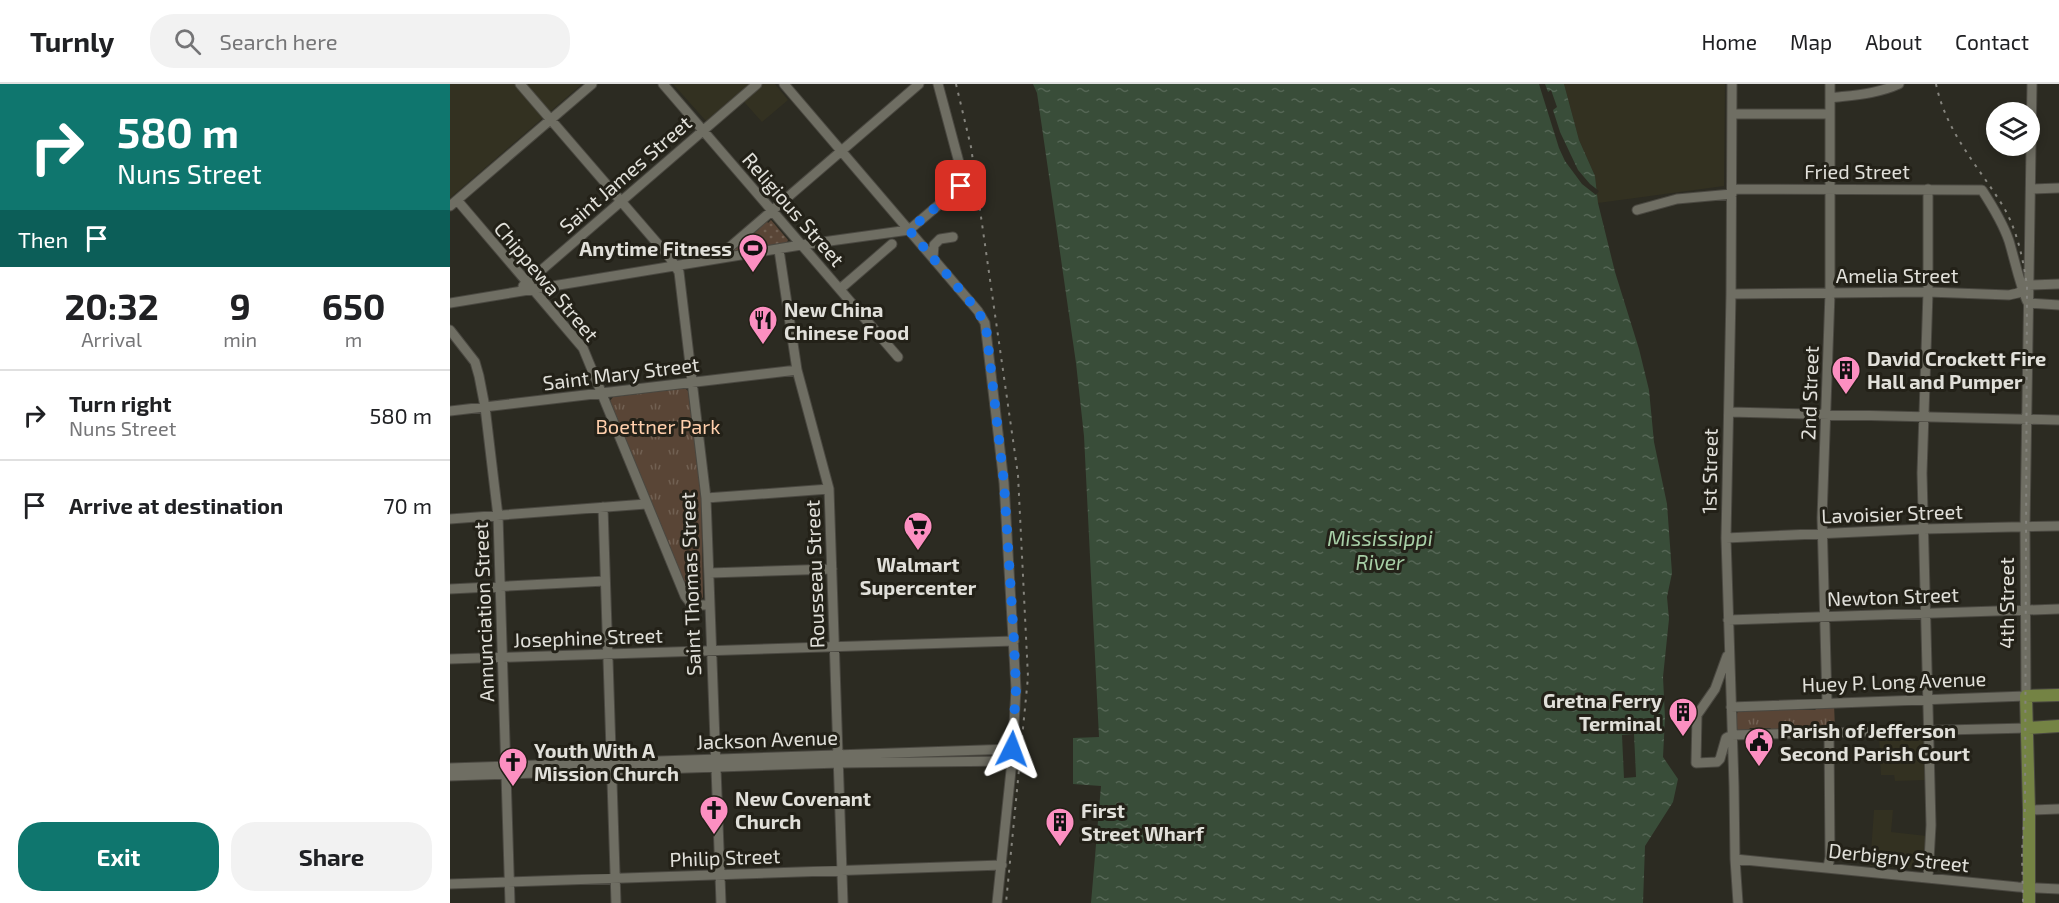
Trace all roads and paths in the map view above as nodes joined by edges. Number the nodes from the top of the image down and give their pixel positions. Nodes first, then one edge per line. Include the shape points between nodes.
1 (520, 84) edge
2 (592, 84) edge
3 (663, 84) edge
4 (757, 84) edge
5 (784, 84) edge
6 (919, 84) edge
7 (938, 84) edge
8 (1732, 84) edge
9 (1830, 84) edge
10 (1899, 84) edge
11 (2032, 84) edge
12 (1830, 98) junction
13 (1733, 114) junction
14 (1830, 114) junction
15 (550, 119) junction
16 (702, 131) junction
17 (841, 151) junction
18 (2059, 188) edge
19 (1830, 189) junction
20 (1928, 189) junction
21 (2031, 189) junction
22 (1732, 192) junction
23 (620, 201) junction
24 (453, 203) edge
25 (1637, 210) dead end
26 (771, 211) junction
27 (909, 230) junction
28 (953, 237) dead end
29 (892, 244) dead end
30 (801, 245) junction
31 (779, 250) junction
32 (933, 258) junction
33 (715, 261) junction
34 (676, 266) junction
35 (2059, 284) edge
36 (529, 286) junction
37 (2026, 287) junction
38 (840, 290) junction
39 (1928, 292) junction
40 (1830, 293) junction
41 (1731, 294) junction
42 (450, 303) edge
43 (2028, 303) junction
44 (2059, 305) edge
45 (450, 330) edge
46 (898, 357) dead end
47 (797, 370) junction
48 (693, 382) junction
49 (602, 393) junction
50 (485, 407) junction
51 (450, 411) edge
52 (1729, 412) junction
53 (1827, 414) junction
54 (1924, 416) junction
55 (2027, 419) junction
56 (2059, 420) edge
57 (828, 489) junction
58 (706, 498) junction
59 (646, 504) junction
60 (603, 507) junction
61 (498, 516) junction
62 (450, 519) edge
63 (2025, 526) junction
64 (2059, 526) edge
65 (1923, 529) junction
66 (1822, 534) junction
67 (1726, 538) junction
68 (832, 569) junction
69 (709, 573) junction
70 (605, 581) junction
71 (500, 587) junction
72 (450, 589) edge
73 (710, 605) junction
74 (2059, 609) edge
75 (2025, 611) junction
76 (1926, 614) junction
77 (1825, 616) junction
78 (1728, 620) junction
79 (1014, 641) junction
80 (834, 647) junction
81 (711, 651) junction
82 (1729, 651) junction
83 (608, 654) junction
84 (502, 658) junction
85 (450, 659) edge
86 (2059, 695) edge
87 (2026, 696) junction
88 (1928, 700) junction
89 (1827, 702) junction
90 (1731, 706) junction
91 (2059, 726) edge
92 (2028, 728) junction
93 (1929, 729) junction
94 (1829, 733) junction
95 (1732, 735) junction
96 (1012, 749) junction
97 (839, 759) junction
98 (1012, 761) junction
99 (715, 762) junction
100 (611, 766) junction
101 (450, 768) edge
102 (506, 770) junction
103 (450, 776) edge
104 (2059, 809) edge
105 (2029, 810) junction
106 (1735, 859) junction
107 (1002, 865) junction
108 (1828, 867) junction
109 (842, 871) junction
110 (720, 875) junction
111 (1928, 878) junction
112 (615, 879) junction
113 (510, 882) junction
114 (450, 884) edge
115 (2029, 887) junction
116 (2059, 889) edge
117 (510, 903) edge
118 (615, 903) edge
119 (721, 903) edge
120 (843, 903) edge
121 (997, 903) edge
122 (1738, 903) edge
123 (2029, 903) edge

1 - 15 street
2 - 15 street
3 - 16 street, Religious Street
4 - 16 street, Saint James Street
5 - 17 street
6 - 17 street
7 - 27 street via 964,181
8 - 13 street, 1st Street
9 - 12 street, 2nd Street
10 - 12 street
11 - 21 street, 4th Street
12 - 14 street, 2nd Street
13 - 14 street
13 - 22 street, 1st Street
14 - 19 street, 2nd Street
15 - 23 street
15 - 24 street
16 - 23 street, Saint James Street
16 - 26 street, Religious Street
17 - 26 street
17 - 27 street
18 - 21 street
19 - 20 street, Fried Street
19 - 22 street, Fried Street
19 - 40 street, 2nd Street
20 - 37 street, Fried Street via 1982,190 1997,214
20 - 39 street
21 - 37 street, 4th Street
22 - 25 street, Fried Street via 1677,199
22 - 41 street, 1st Street
23 - 34 street
23 - 36 street, Saint James Street
24 - 36 street, Chippewa Street
26 - 30 street, Religious Street
26 - 33 street
27 - 30 street
27 - 32 street
28 - 32 street via 934,244
29 - 38 street
30 - 31 street
30 - 38 street, Religious Street
31 - 33 street
31 - 47 street, Rousseau Street
32 - 79 street via 985,323 1004,483
33 - 34 street
34 - 36 street
34 - 48 street, Saint Thomas Street
35 - 37 street, Amelia Street
36 - 42 street, Saint James Street via 516,292
36 - 49 street, Chippewa Street via 583,348
37 - 39 street, Amelia Street via 2009,295
37 - 43 street, 4th Street
38 - 46 street, Religious Street
39 - 40 street, Amelia Street
39 - 54 street
40 - 41 street, Amelia Street
40 - 53 street, 2nd Street
41 - 52 street, 1st Street
43 - 44 street
43 - 55 street, 4th Street
45 - 50 street, Annunciation Street via 476,362
47 - 48 street, Saint Mary Street
47 - 57 street, Rousseau Street
48 - 49 street, Saint Mary Street
48 - 58 street, Saint Thomas Street
49 - 50 street, Saint Mary Street
49 - 59 street, Chippewa Street
50 - 51 street, Saint Mary Street
50 - 61 street, Annunciation Street
52 - 53 street
52 - 67 street, 1st Street
53 - 54 street
53 - 66 street, 2nd Street
54 - 55 street
54 - 65 street
55 - 56 street
55 - 63 street, 4th Street
57 - 58 street
57 - 68 street, Rousseau Street
58 - 69 street, Saint Thomas Street
59 - 60 street
59 - 73 street, Chippewa Street via 688,602
60 - 61 street
60 - 70 street
61 - 62 street
61 - 71 street, Annunciation Street
63 - 64 street, Lavoisier Street
63 - 65 street, Lavoisier Street
63 - 75 street, 4th Street
65 - 66 street, Lavoisier Street
65 - 76 street
66 - 67 street, Lavoisier Street
66 - 77 street, 2nd Street
67 - 78 street, 1st Street
68 - 69 street
68 - 80 street, Rousseau Street
69 - 73 street, Saint Thomas Street
70 - 71 street
70 - 83 street
71 - 72 street
71 - 84 street, Annunciation Street
73 - 81 street, Saint Thomas Street
74 - 75 street, Newton Street
75 - 76 street, Newton Street
75 - 87 street, 4th Street
76 - 77 street, Newton Street
76 - 88 street
77 - 78 street, Newton Street
77 - 89 street, 2nd Street
78 - 82 street, 1st Street
79 - 80 street, Josephine Street
79 - 96 street
80 - 81 street, Josephine Street
80 - 97 street, Rousseau Street
81 - 83 street, Josephine Street
81 - 99 street, Saint Thomas Street
82 - 90 street, 1st Street
82 - 95 street via 1715,689 1697,715 1696,763 1717,762 1726,738
83 - 84 street, Josephine Street
83 - 100 street
84 - 85 street, Josephine Street
84 - 102 street, Annunciation Street
86 - 87 main road, Huey P. Long Avenue
87 - 88 street, Huey P. Long Avenue
87 - 92 main road, 4th Street
88 - 89 street, Huey P. Long Avenue
88 - 93 street
89 - 90 street, Huey P. Long Avenue
90 - 95 street, 1st Street
91 - 92 main road
92 - 93 street
92 - 105 main road, 4th Street
93 - 94 street
93 - 111 street
94 - 95 street
94 - 108 street
95 - 106 street, 1st Street
96 - 97 street, Jackson Avenue
96 - 98 street
97 - 98 street, Jackson Avenue
97 - 99 street, Jackson Avenue
97 - 109 street, Rousseau Street
98 - 107 street
99 - 100 street, Jackson Avenue
99 - 110 street, Saint Thomas Street
100 - 102 street, Jackson Avenue
100 - 112 street
101 - 102 street, Jackson Avenue
102 - 103 street, Jackson Avenue
102 - 113 street, Annunciation Street
104 - 105 street
105 - 115 main road, 4th Street
106 - 108 street, Derbigny Street
106 - 122 street, 1st Street
107 - 109 street, Philip Street
107 - 121 street
108 - 111 street, Derbigny Street
109 - 110 street, Philip Street
109 - 120 street, Rousseau Street
110 - 112 street, Philip Street
110 - 119 street, Saint Thomas Street
111 - 115 street, Derbigny Street
112 - 113 street, Philip Street
112 - 118 street
113 - 114 street, Philip Street
113 - 117 street, Annunciation Street
115 - 116 street, Derbigny Street
115 - 123 main road, 4th Street

